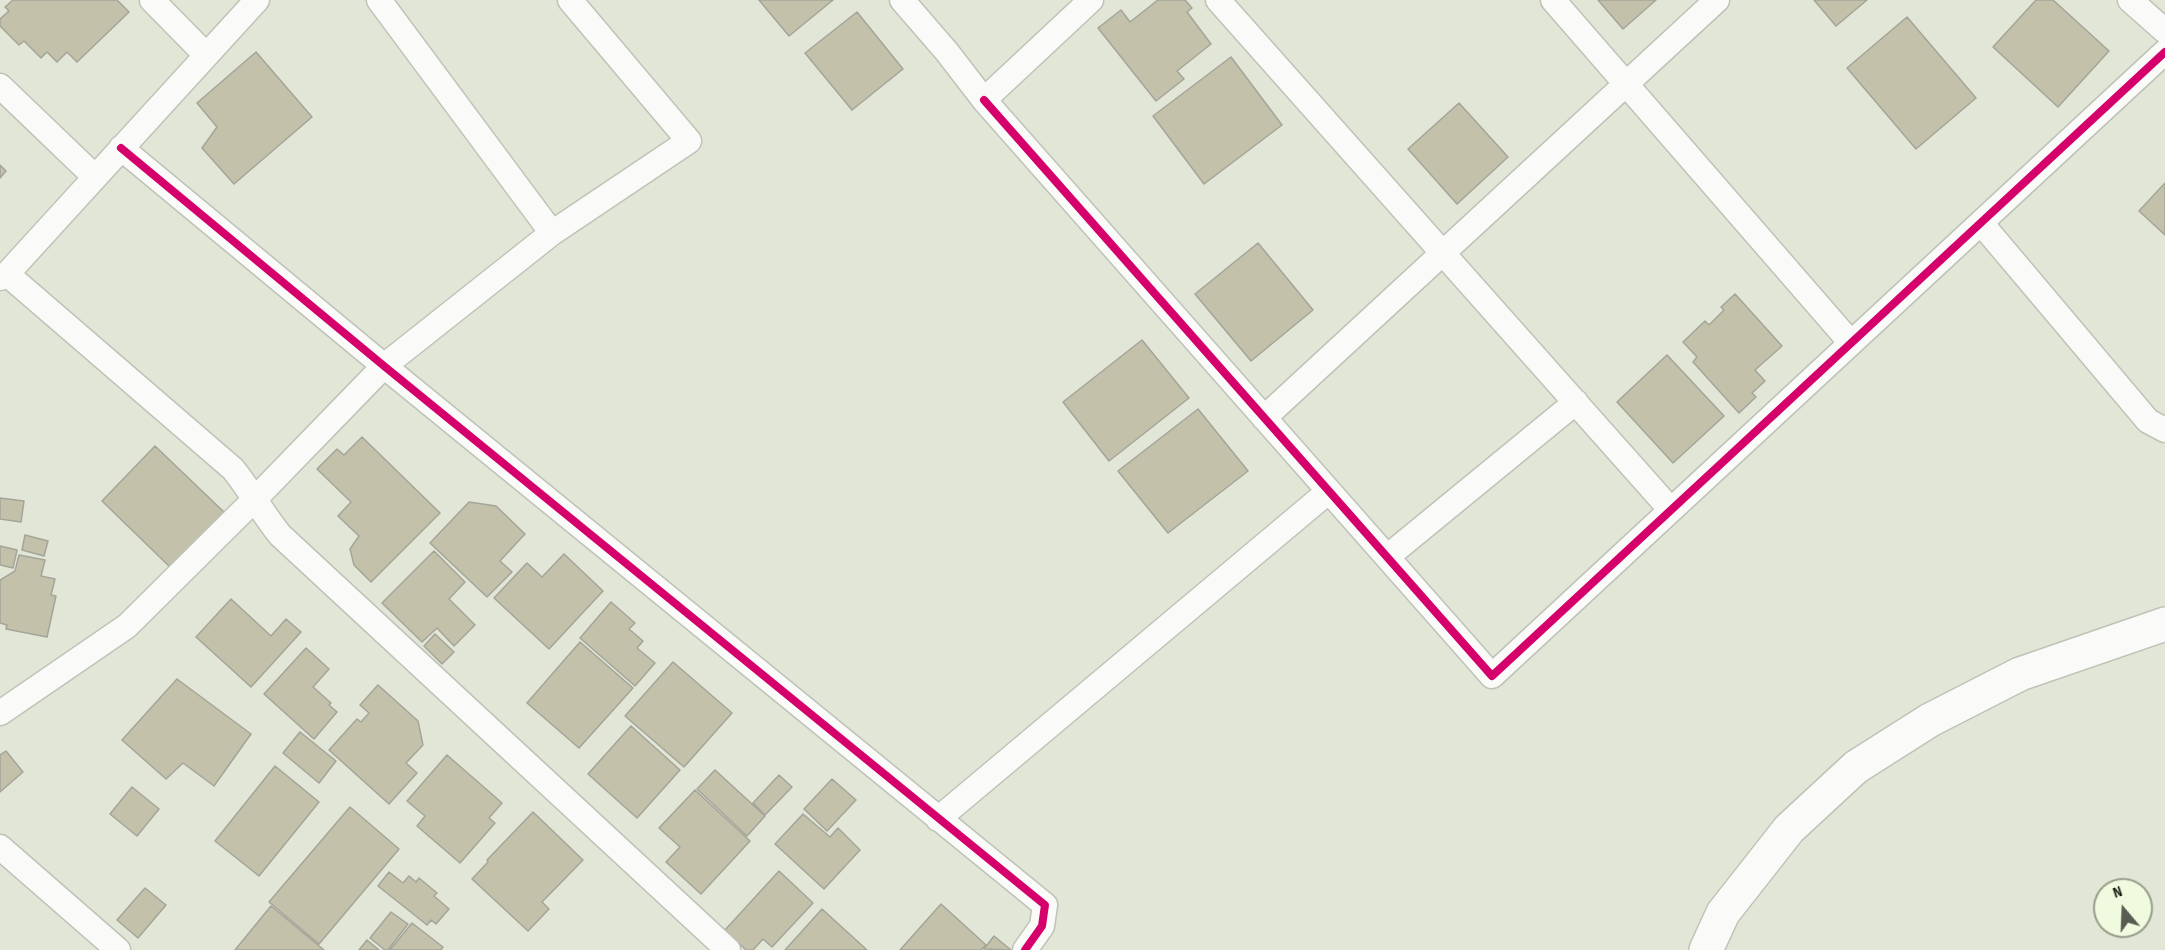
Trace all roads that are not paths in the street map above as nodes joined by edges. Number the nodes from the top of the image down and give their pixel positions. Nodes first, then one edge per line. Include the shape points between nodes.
1 (152, 0) edge
2 (257, 0) edge
3 (379, 0) edge
4 (570, 0) edge
5 (902, 0) edge
6 (1091, 0) edge
7 (1218, 0) edge
8 (1553, 0) edge
9 (1717, 0) edge
10 (2130, 0) edge
11 (2165, 31) edge
12 (2165, 52) edge
13 (206, 55) junction
14 (1626, 84) junction
15 (0, 86) edge
16 (984, 100) junction
17 (121, 148) junction
18 (95, 177) junction
19 (1981, 223) junction
20 (552, 233) junction
21 (1443, 253) junction
22 (4, 276) edge
23 (1851, 343) junction
24 (384, 366) junction
25 (1575, 402) junction
26 (1264, 418) junction
27 (2165, 430) edge
28 (1329, 491) junction
29 (254, 500) junction
30 (1671, 510) junction
31 (1387, 557) junction
32 (2165, 624) edge
33 (0, 713) edge
34 (938, 819) junction
35 (0, 848) edge
36 (118, 950) edge
37 (728, 950) edge
38 (1025, 950) edge
39 (1706, 950) edge

1 - 13 street
2 - 13 street
3 - 20 street
4 - 20 street via 689,141
5 - 16 street
6 - 16 street
7 - 21 street
8 - 14 street
9 - 14 street
10 - 11 street
12 - 19 street
13 - 17 street
14 - 21 street
14 - 23 street
15 - 18 street
16 - 26 street
17 - 18 street
17 - 24 street
18 - 22 street
19 - 23 street
19 - 27 street via 2148,421
20 - 24 street
21 - 25 street
21 - 26 street
22 - 29 street via 233,469
23 - 30 street
24 - 29 street
24 - 34 street
25 - 30 street
25 - 31 street
26 - 28 street
28 - 31 street
28 - 34 street
29 - 33 street via 127,626
29 - 37 street via 280,535
30 - 31 street via 1492,676
32 - 39 highway via 2020,674 1930,720 1856,767 1789,830 1723,913
34 - 38 street via 1045,905 1042,926
35 - 36 street

